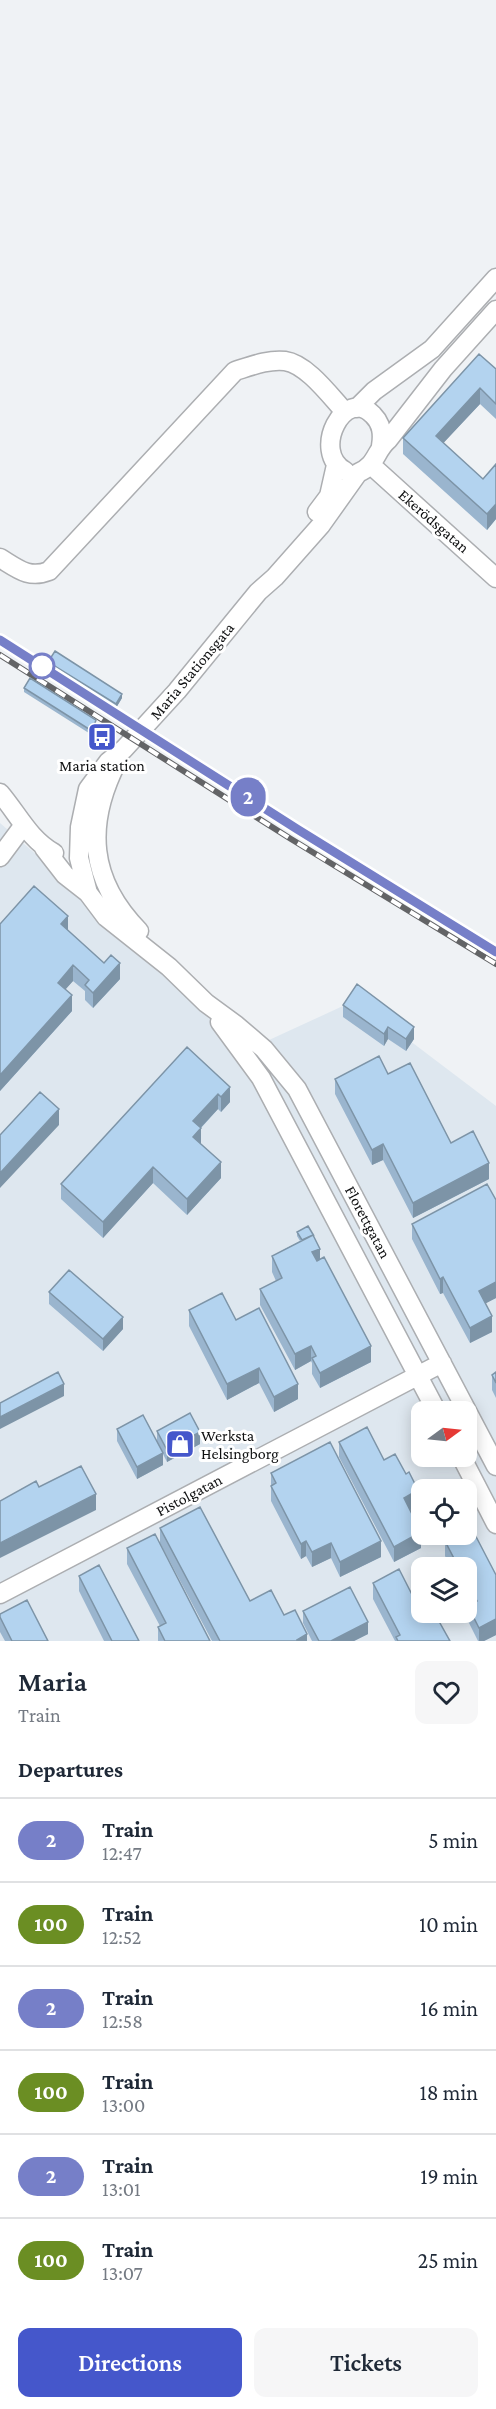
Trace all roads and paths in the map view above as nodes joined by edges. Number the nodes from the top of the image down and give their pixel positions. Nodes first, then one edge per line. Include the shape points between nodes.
1 (496, 278) edge
2 (496, 310) edge
3 (351, 410) junction
4 (381, 446) junction
5 (336, 465) junction
6 (365, 469) junction
7 (0, 558) edge
8 (493, 567) edge
9 (258, 592) junction
10 (0, 793) edge
11 (0, 812) edge
12 (23, 826) junction
13 (0, 840) edge
14 (44, 848) junction
15 (88, 856) junction
16 (0, 857) edge
17 (106, 887) joint
18 (88, 893) junction
19 (169, 967) junction
20 (206, 1003) junction
21 (442, 1363) junction
22 (418, 1376) junction
23 (431, 1401) edge
24 (496, 1466) edge
25 (466, 1467) edge
26 (496, 1524) edge
27 (0, 1594) edge

1 - 3 street, Maria Stationsgata via 432,349
2 - 4 street, Maria Stationsgata
3 - 4 street via 368,411 377,420 382,430
3 - 5 street, Maria Stationsgata via 338,420 332,434
3 - 7 street via 310,374 287,361 235,371 49,571 27,574
4 - 6 street, Maria Stationsgata via 376,459
5 - 6 street via 349,473
5 - 9 street, Maria Stationsgata via 329,496 262,581
6 - 8 street, Ekerödsgatan
6 - 9 street, Maria Stationsgata via 321,525
9 - 15 street, Maria Stationsgata via 177,691 108,762 88,789 80,827
10 - 12 street
11 - 12 street
12 - 13 street
12 - 14 street, Florettgatan
12 - 16 street
14 - 15 street via 57,855
14 - 18 street, Florettgatan via 65,874
15 - 17 street, Maria Stationsgata
15 - 18 street, Maria Stationsgata
17 - 19 street, Florettgatan via 123,915
18 - 19 street, Florettgatan via 106,917
19 - 20 street, Florettgatan
20 - 21 street, Florettgatan via 264,1049 297,1089
20 - 22 street, Florettgatan via 261,1078
21 - 22 street, Pistolgatan
21 - 24 street, Florettgatan
22 - 23 street, Florettgatan
22 - 27 street, Pistolgatan
25 - 26 street

